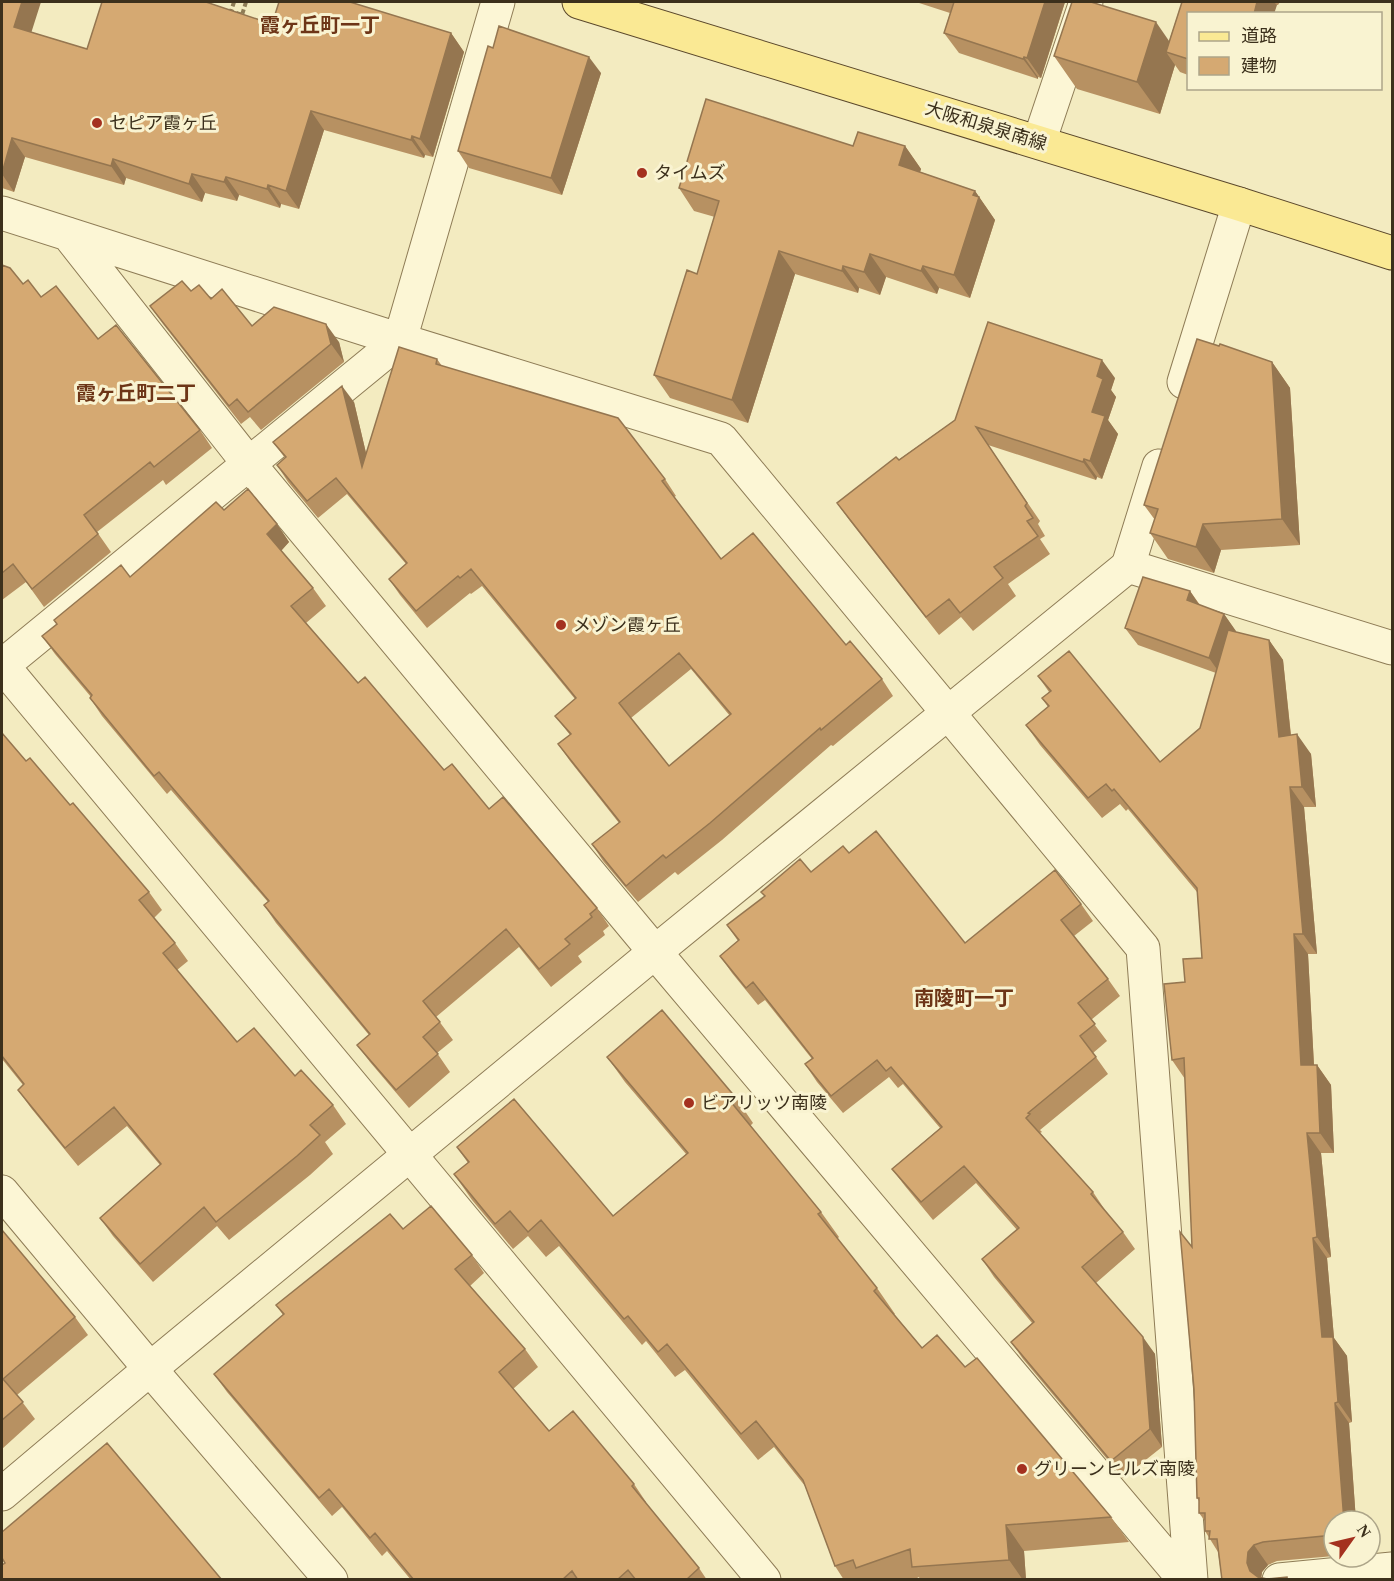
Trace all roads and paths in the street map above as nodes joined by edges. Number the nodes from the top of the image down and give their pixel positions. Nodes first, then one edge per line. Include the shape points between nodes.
1 (234, 2) edge
2 (246, 2) edge
3 (498, 2) edge
4 (579, 2) edge
5 (1086, 2) edge
6 (1039, 142) junction
7 (1239, 204) junction
8 (2, 213) edge
9 (68, 234) junction
10 (1392, 253) edge
11 (400, 340) junction
12 (249, 464) junction
13 (1128, 566) junction
14 (1392, 648) edge
15 (2, 666) edge
16 (948, 713) junction
17 (655, 952) junction
18 (409, 1154) junction
19 (2, 1192) edge
20 (150, 1369) junction
21 (2, 1494) edge
22 (1392, 1569) edge
23 (331, 1580) edge
24 (764, 1580) edge
25 (1185, 1580) edge
26 (1191, 1580) edge
27 (1279, 1580) edge

1 - 2 path via 231,11 242,15
3 - 11 street
4 - 6 main road, 大阪和泉泉南線
5 - 6 street
6 - 7 main road, 大阪和泉泉南線
7 - 10 main road, 大阪和泉泉南線
7 - 13 street
8 - 9 street
9 - 11 street
9 - 12 street
11 - 12 street
11 - 16 street via 722,439
12 - 15 street
12 - 17 street
13 - 14 street
13 - 16 street
15 - 18 street
16 - 17 street
16 - 26 street via 1143,948
17 - 18 street
17 - 25 street
18 - 20 street
18 - 24 street
19 - 20 street
20 - 21 street
20 - 23 street
22 - 27 street

